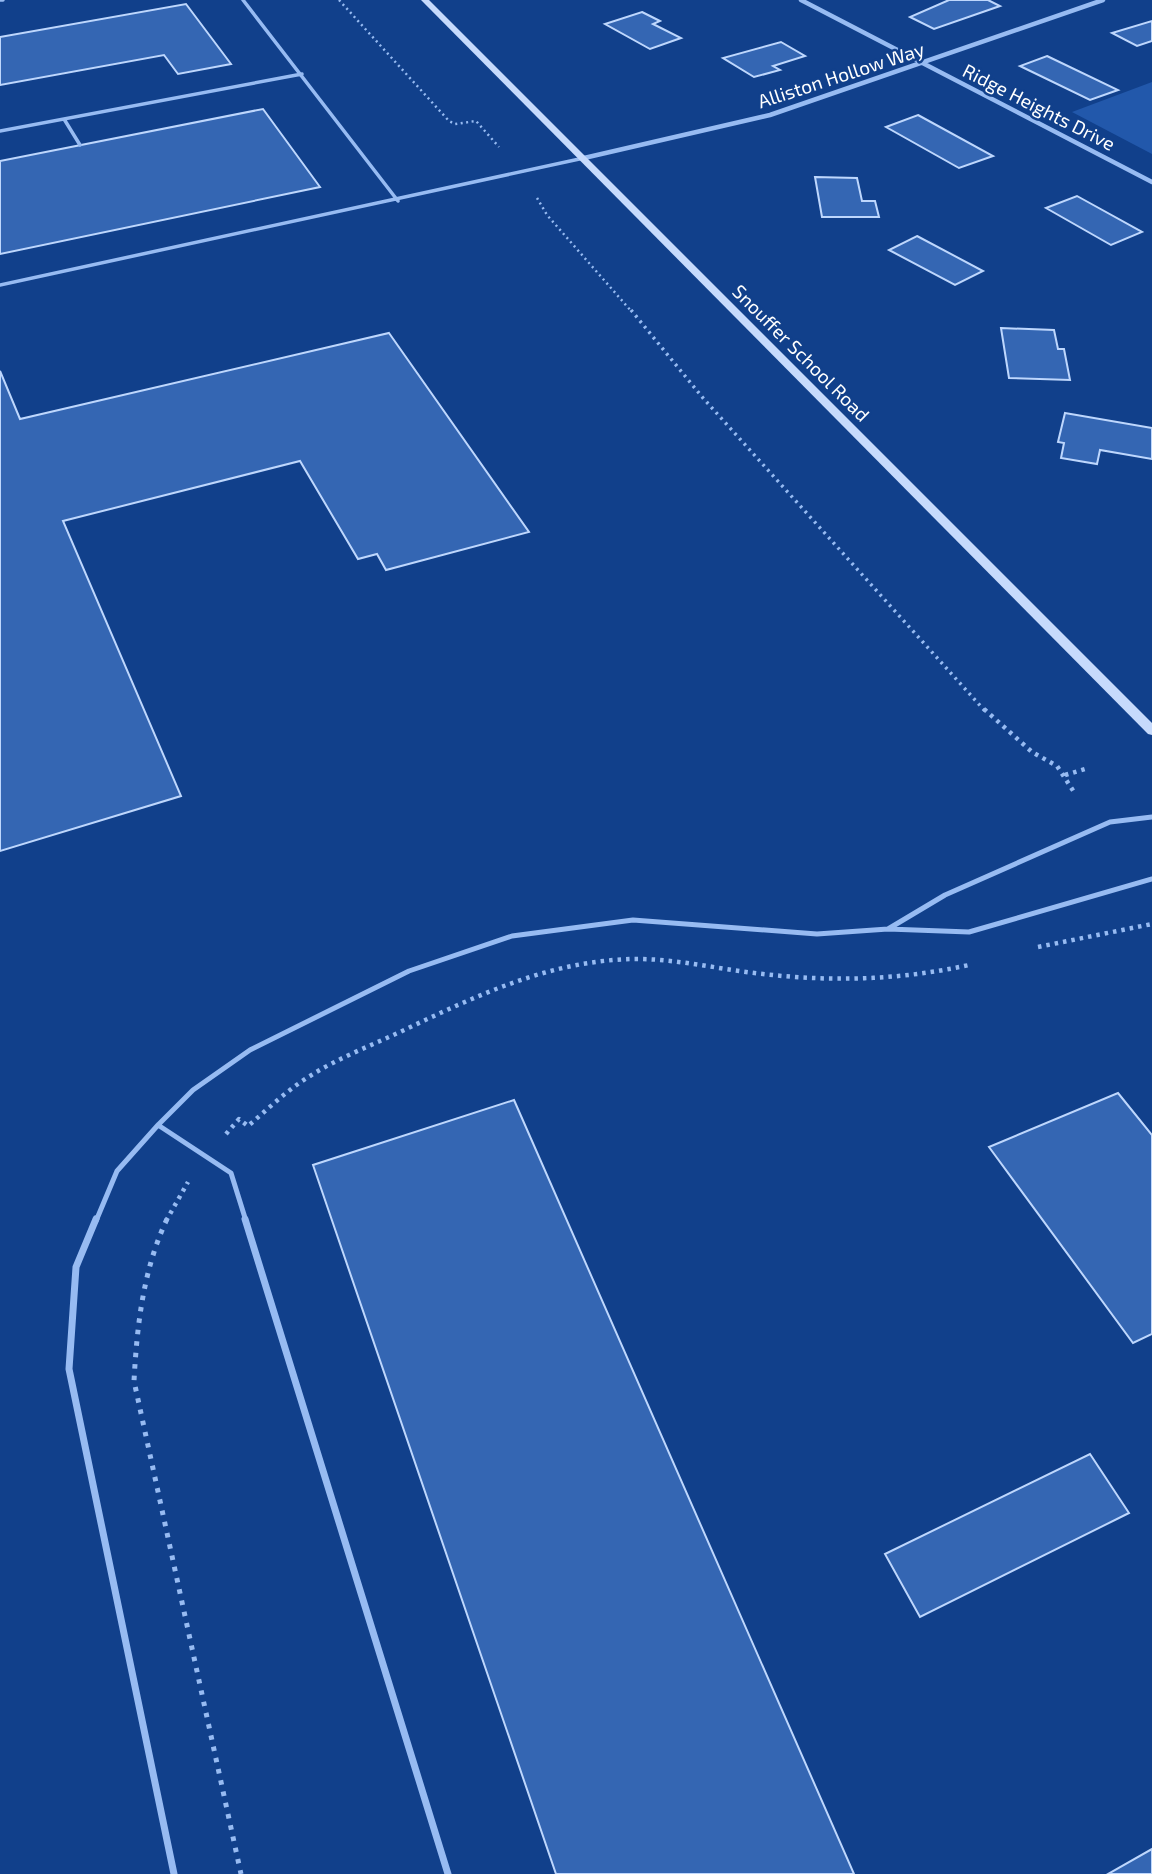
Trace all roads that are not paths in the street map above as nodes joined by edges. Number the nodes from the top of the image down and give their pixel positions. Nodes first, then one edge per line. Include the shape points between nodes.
1 (243, 0) edge
2 (425, 0) edge
3 (801, 0) edge
4 (1102, 0) edge
5 (923, 63) junction
6 (302, 74) junction
7 (64, 119) junction
8 (0, 131) edge
9 (80, 145) dead end
10 (584, 158) junction
11 (1152, 182) edge
12 (398, 201) junction
13 (0, 285) edge
14 (1152, 731) edge
15 (1152, 817) edge
16 (1152, 879) edge
17 (888, 929) junction
18 (158, 1125) junction
19 (174, 1874) edge
20 (447, 1874) edge

1 - 6 lane
2 - 10 main road, Snouffer School Road
3 - 5 street, Ridge Heights Drive
4 - 5 street, Alliston Hollow Way
5 - 10 street, Alliston Hollow Way via 770,115
5 - 11 street, Ridge Heights Drive
6 - 7 lane
6 - 12 lane
7 - 8 lane
7 - 9 lane
10 - 12 lane
10 - 14 main road, Snouffer School Road
12 - 13 lane
15 - 17 lane via 1111,821 946,895
16 - 17 lane via 969,932
17 - 18 lane via 817,934 633,920 512,936 409,971 250,1050 193,1090
18 - 19 lane via 117,1171 76,1267 69,1369
18 - 20 lane via 231,1173

